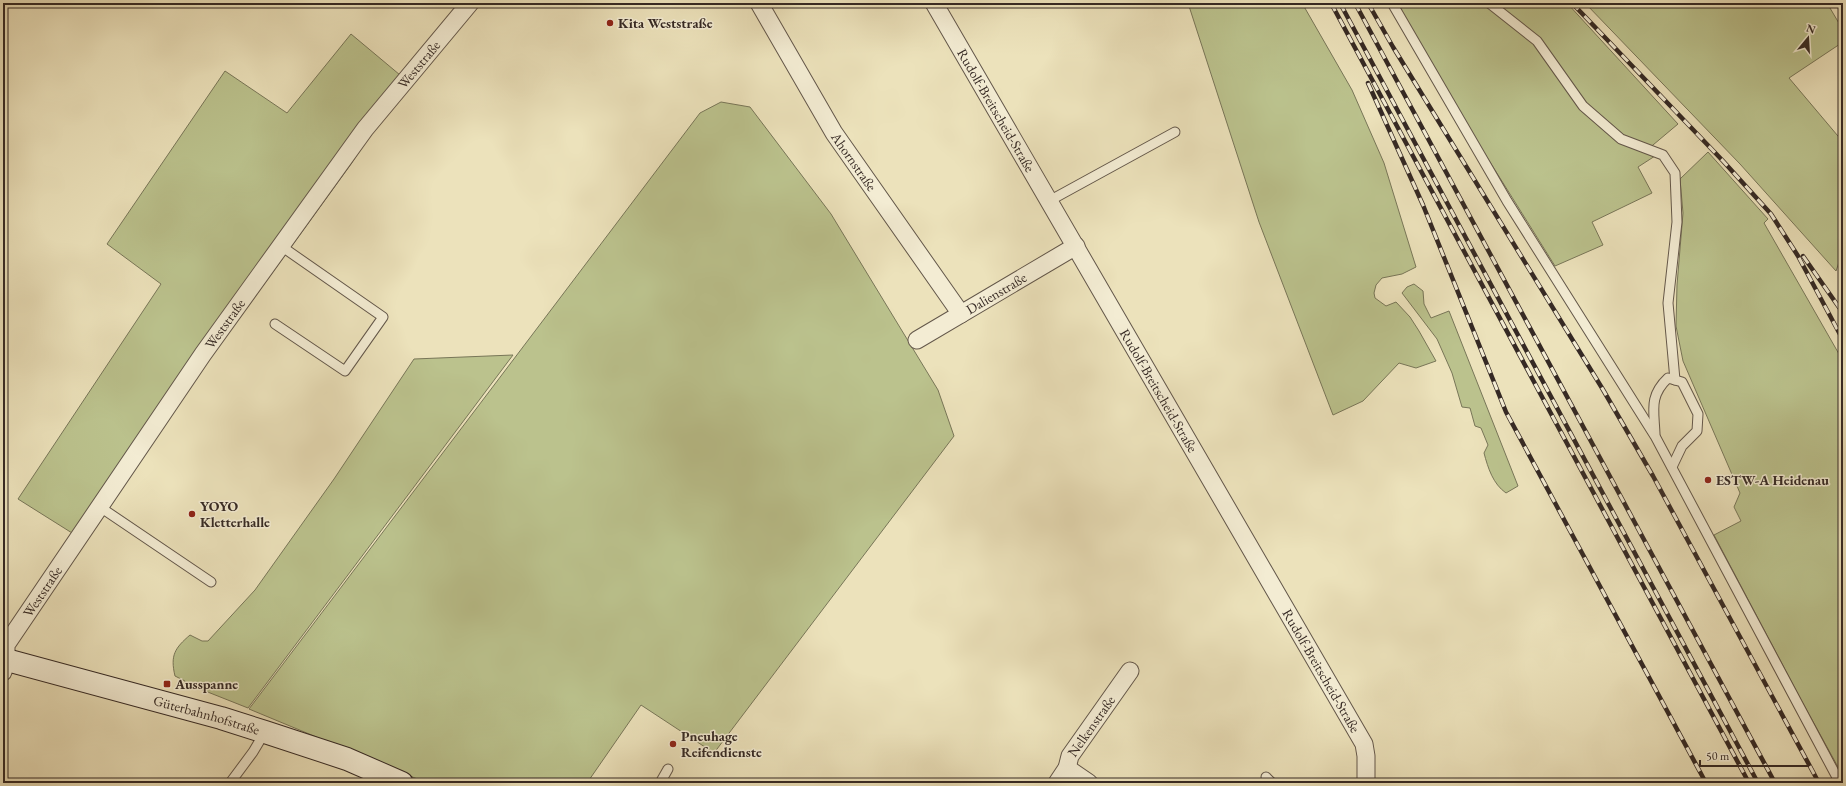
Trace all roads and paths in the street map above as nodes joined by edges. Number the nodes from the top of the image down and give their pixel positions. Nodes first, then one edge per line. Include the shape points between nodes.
1 (470, 3) edge
2 (759, 3) edge
3 (934, 3) edge
4 (1392, 3) edge
5 (1489, 3) edge
6 (1175, 132) dead end
7 (1049, 201) junction
8 (281, 246) junction
9 (1076, 246) junction
10 (961, 314) junction
11 (274, 324) dead end
12 (917, 340) dead end
13 (1675, 380) junction
14 (1655, 436) junction
15 (1672, 467) junction
16 (100, 507) junction
17 (211, 582) dead end
18 (4, 664) edge
19 (1130, 671) dead end
20 (265, 732) junction
21 (1067, 768) junction
22 (668, 769) dead end
23 (230, 783) edge
24 (402, 783) edge
25 (660, 783) edge
26 (1057, 783) edge
27 (1089, 783) edge
28 (1366, 783) edge
29 (1840, 783) edge

1 - 8 street, Weststraße via 365,129
2 - 10 street, Ahornstraße via 834,133
3 - 7 street, Rudolf-Breitscheid-Straße
4 - 14 lane via 1507,201
5 - 13 lane via 1537,41 1583,106 1621,139 1663,155 1675,173 1678,222 1668,302
6 - 7 lane
7 - 9 street, Rudolf-Breitscheid-Straße
8 - 11 lane via 383,317 345,371
8 - 16 street, Weststraße via 203,354
9 - 10 street, Dalienstraße
9 - 28 street, Rudolf-Breitscheid-Straße via 1364,744
10 - 12 street, Dalienstraße
13 - 14 lane via 1668,378 1659,387 1654,400
13 - 15 lane via 1682,382 1698,414 1698,420 1697,431 1682,446
14 - 15 lane
15 - 29 lane
16 - 17 lane
16 - 18 street, Weststraße via 6,645
18 - 20 main road, Güterbahnhofstraße via 221,718
19 - 21 street, Nelkenstraße via 1070,756
20 - 23 lane
20 - 24 main road, Güterbahnhofstraße via 346,759
21 - 26 street, Nelkenstraße
21 - 27 street
22 - 25 lane

